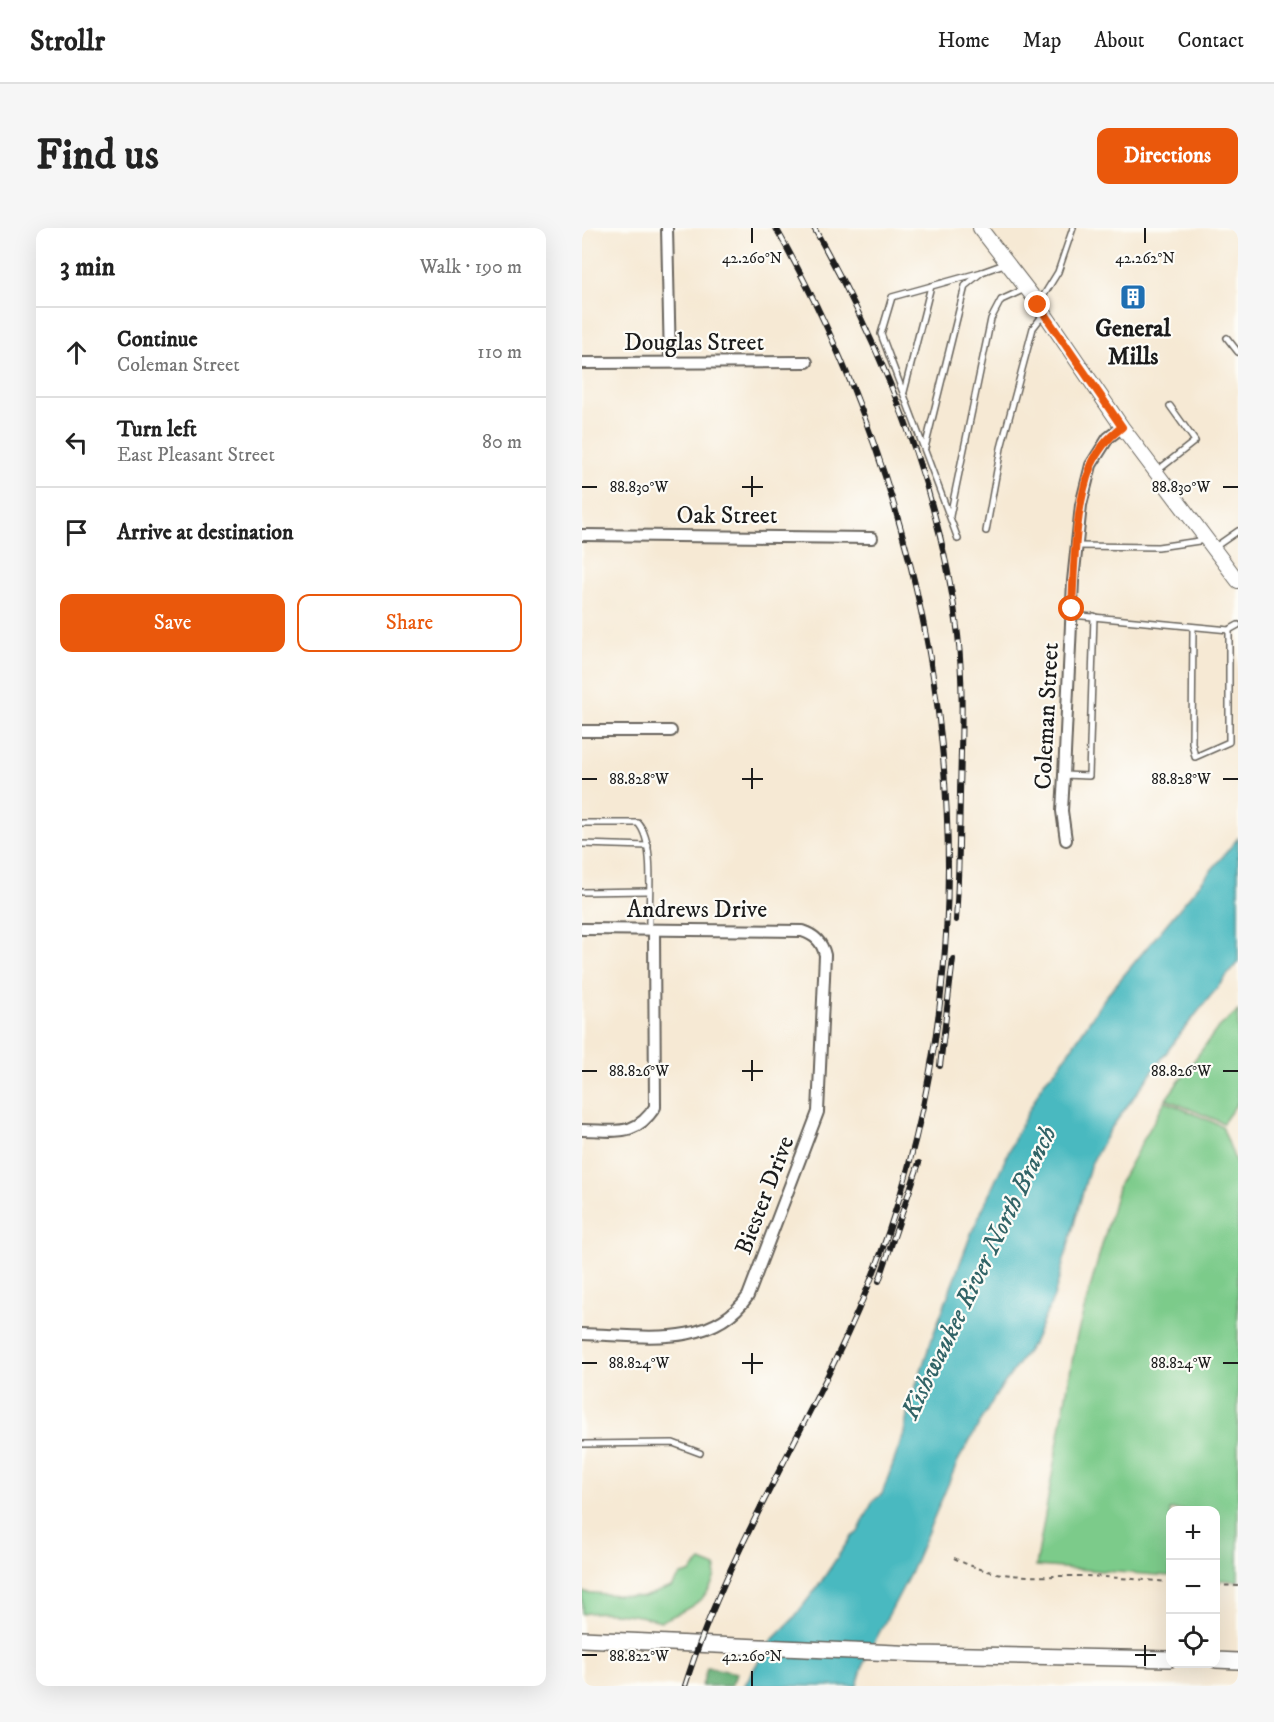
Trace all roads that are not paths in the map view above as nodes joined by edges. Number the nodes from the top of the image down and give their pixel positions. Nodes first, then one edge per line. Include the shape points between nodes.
1 (667, 228) edge
2 (980, 228) edge
3 (1073, 228) edge
4 (1007, 263) junction
5 (982, 272) junction
6 (931, 286) junction
7 (1026, 288) junction
8 (1041, 309) junction
9 (1227, 338) dead end
10 (1238, 352) edge
11 (670, 362) junction
12 (807, 362) dead end
13 (582, 363) edge
14 (904, 393) junction
15 (1170, 405) dead end
16 (1122, 427) junction
17 (924, 450) junction
18 (1156, 472) junction
19 (949, 518) junction
20 (986, 531) dead end
21 (1238, 531) edge
22 (582, 535) edge
23 (872, 538) dead end
24 (958, 539) dead end
25 (1210, 544) junction
26 (1077, 546) junction
27 (1238, 581) edge
28 (1072, 615) junction
29 (1094, 616) junction
30 (1238, 625) edge
31 (1193, 627) junction
32 (1229, 630) junction
33 (582, 731) edge
34 (671, 731) dead end
35 (1064, 775) junction
36 (582, 823) edge
37 (1066, 840) dead end
38 (582, 844) edge
39 (648, 846) junction
40 (648, 891) junction
41 (582, 892) edge
42 (582, 929) edge
43 (651, 930) junction
44 (812, 934) joint
45 (582, 1130) edge
46 (582, 1334) edge
47 (582, 1444) edge
48 (700, 1454) dead end
49 (582, 1639) edge
50 (1166, 1659) edge
51 (1220, 1660) edge
52 (1238, 1661) edge

1 - 11 street
2 - 4 main road
3 - 8 lane
4 - 5 lane
4 - 7 main road
5 - 6 lane
5 - 17 lane via 965,286
6 - 14 lane
6 - 14 lane via 892,297 881,334
7 - 8 main road
7 - 19 lane via 1001,300 991,319
8 - 16 main road
8 - 20 lane via 1001,448
9 - 10 lane
11 - 12 street, Douglas Street
11 - 13 street, Douglas Street
14 - 17 lane
15 - 18 lane via 1195,441
16 - 18 main road
16 - 26 street, Coleman Street via 1108,438 1091,465 1081,505
17 - 19 lane
18 - 25 main road
19 - 24 lane
21 - 25 lane
22 - 23 street, Oak Street
25 - 26 lane
25 - 27 main road
26 - 28 street, Coleman Street
28 - 29 lane
28 - 35 street, Coleman Street
29 - 31 lane
29 - 35 lane via 1089,776
30 - 32 lane
31 - 32 lane
31 - 32 lane via 1191,743 1196,758 1229,742
33 - 34 street
35 - 37 street, Coleman Street via 1062,811
36 - 39 lane via 638,824 645,832
38 - 39 lane
39 - 40 lane
40 - 41 lane
40 - 43 lane
42 - 43 street, Andrews Drive
43 - 44 street, Andrews Drive via 765,929
43 - 45 street via 655,1107 646,1121 633,1129
44 - 46 street, Biester Drive via 823,946 825,955 818,1112 748,1296 730,1317 706,1330 679,1335
47 - 48 lane via 674,1443
49 - 50 main road via 919,1654
51 - 52 main road

